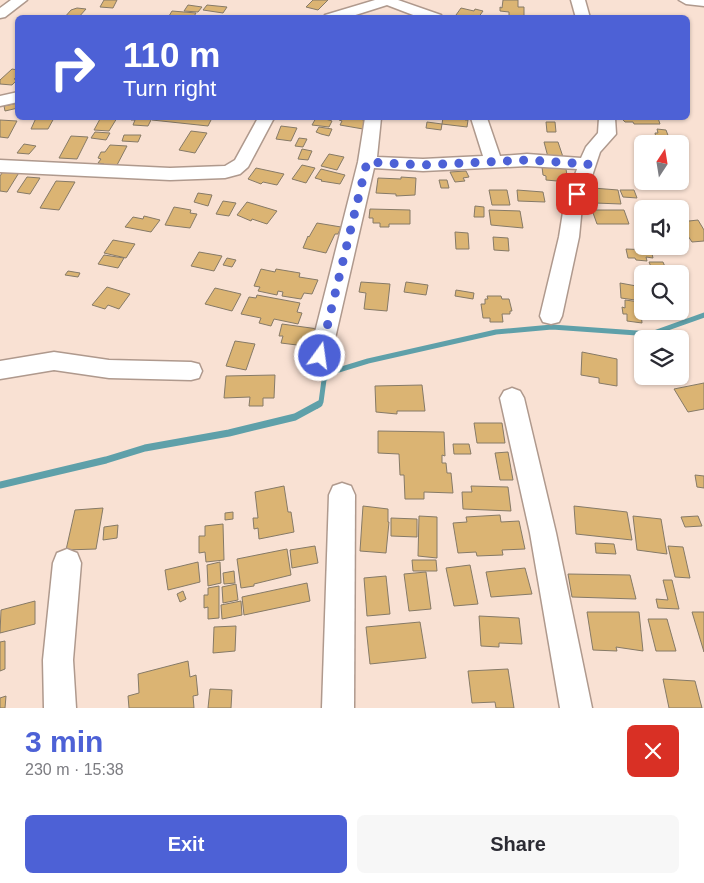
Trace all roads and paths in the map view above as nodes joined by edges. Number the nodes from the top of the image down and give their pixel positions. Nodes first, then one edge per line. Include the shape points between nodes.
1 (20, 0) edge
2 (578, 0) edge
3 (686, 0) edge
4 (704, 2) edge
5 (391, 5) edge
6 (0, 14) edge
7 (344, 15) edge
8 (426, 15) edge
9 (582, 15) edge
10 (15, 98) edge
11 (0, 102) edge
12 (265, 120) edge
13 (374, 120) edge
14 (480, 120) edge
15 (607, 120) edge
16 (493, 161) junction
17 (367, 162) junction
18 (588, 164) junction
19 (0, 166) edge
20 (551, 316) dead end
21 (320, 356) dead end
22 (0, 370) edge
23 (191, 371) dead end
24 (512, 398) dead end
25 (342, 495) dead end
26 (67, 564) dead end
27 (60, 708) edge
28 (338, 708) edge
29 (576, 708) edge

1 - 6 street
2 - 9 street
3 - 4 street
5 - 7 street
5 - 8 street
10 - 11 street
12 - 19 street via 242,163 225,172 170,174
13 - 17 street
14 - 16 street
15 - 18 street via 607,134 592,151
16 - 17 street via 423,165
16 - 18 street
17 - 21 street
18 - 20 street via 573,206
22 - 23 street via 54,361 109,369
24 - 29 street via 543,533
25 - 28 street
26 - 27 street via 58,660

